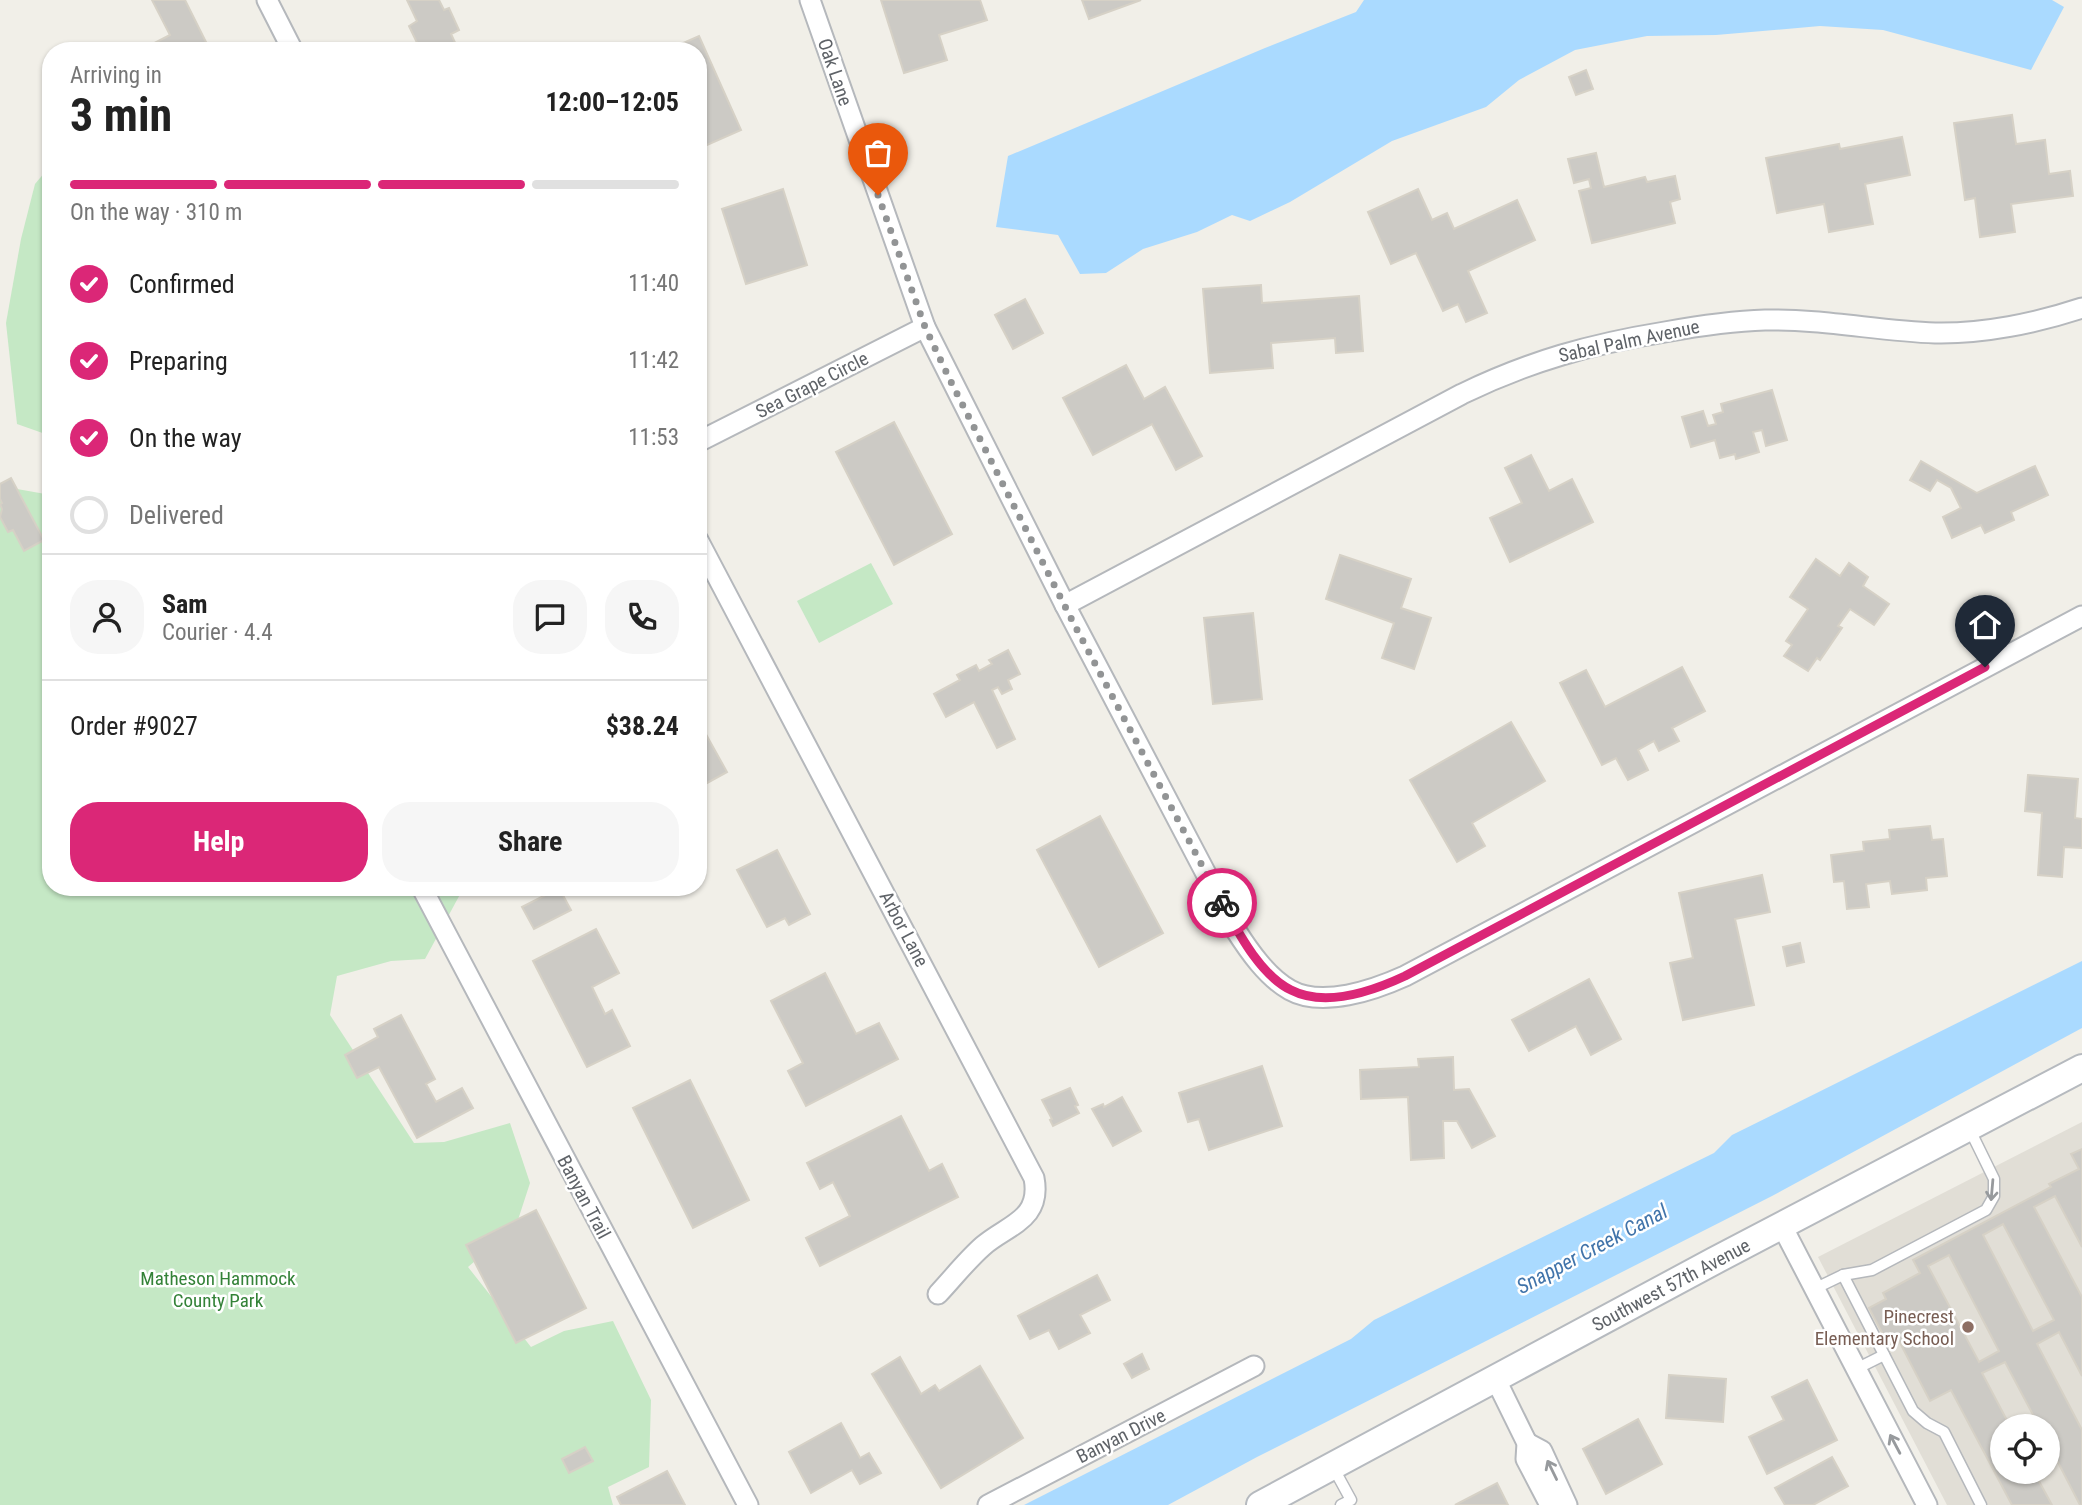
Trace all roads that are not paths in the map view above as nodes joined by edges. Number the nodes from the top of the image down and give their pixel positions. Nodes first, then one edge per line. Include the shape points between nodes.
1 (267, 0) edge
2 (810, 0) edge
3 (288, 42) edge
4 (2082, 308) edge
5 (925, 327) junction
6 (707, 437) edge
7 (707, 558) edge
8 (1065, 605) junction
9 (2082, 616) edge
10 (426, 896) edge
11 (2082, 1068) edge
12 (1969, 1128) junction
13 (1782, 1226) junction
14 (1843, 1275) junction
15 (1814, 1289) junction
16 (938, 1294) dead end
17 (1884, 1355) junction
18 (1254, 1366) dead end
19 (1856, 1368) junction
20 (1496, 1380) junction
21 (1527, 1443) junction
22 (1333, 1467) junction
23 (748, 1505) edge
24 (988, 1505) edge
25 (1260, 1505) edge
26 (1341, 1505) edge
27 (1550, 1505) edge
28 (1567, 1505) edge
29 (1927, 1505) edge
30 (1981, 1505) edge

1 - 3 street
2 - 5 street, Oak Lane
4 - 8 street, Sabal Palm Avenue via 2025,324 1937,333 1810,321 1719,323 1573,350 1462,394
5 - 6 street, Sea Grape Circle
5 - 8 street, Oak Lane
7 - 16 street, Arbor Lane via 1034,1178 1034,1197 1027,1214 981,1248
8 - 9 street, Oak Lane via 1248,948 1290,990 1346,995 1405,976
10 - 23 street, Banyan Trail
11 - 12 main road, Southwest 57th Avenue
12 - 13 main road, Southwest 57th Avenue
12 -> 14 lane via 1994,1179 1994,1196 1986,1210 1872,1270
13 - 15 street
13 - 20 main road, Southwest 57th Avenue
14 - 15 lane
14 - 17 lane
15 - 19 street
17 - 19 lane
17 - 30 lane via 1913,1411 1944,1432
18 - 24 street, Banyan Drive
29 -> 19 street
20 - 21 street
20 - 22 main road, Southwest 57th Avenue
21 - 27 street via 1526,1458
28 -> 21 street via 1542,1451
22 - 25 main road, Southwest 57th Avenue
22 - 26 lane via 1351,1500

